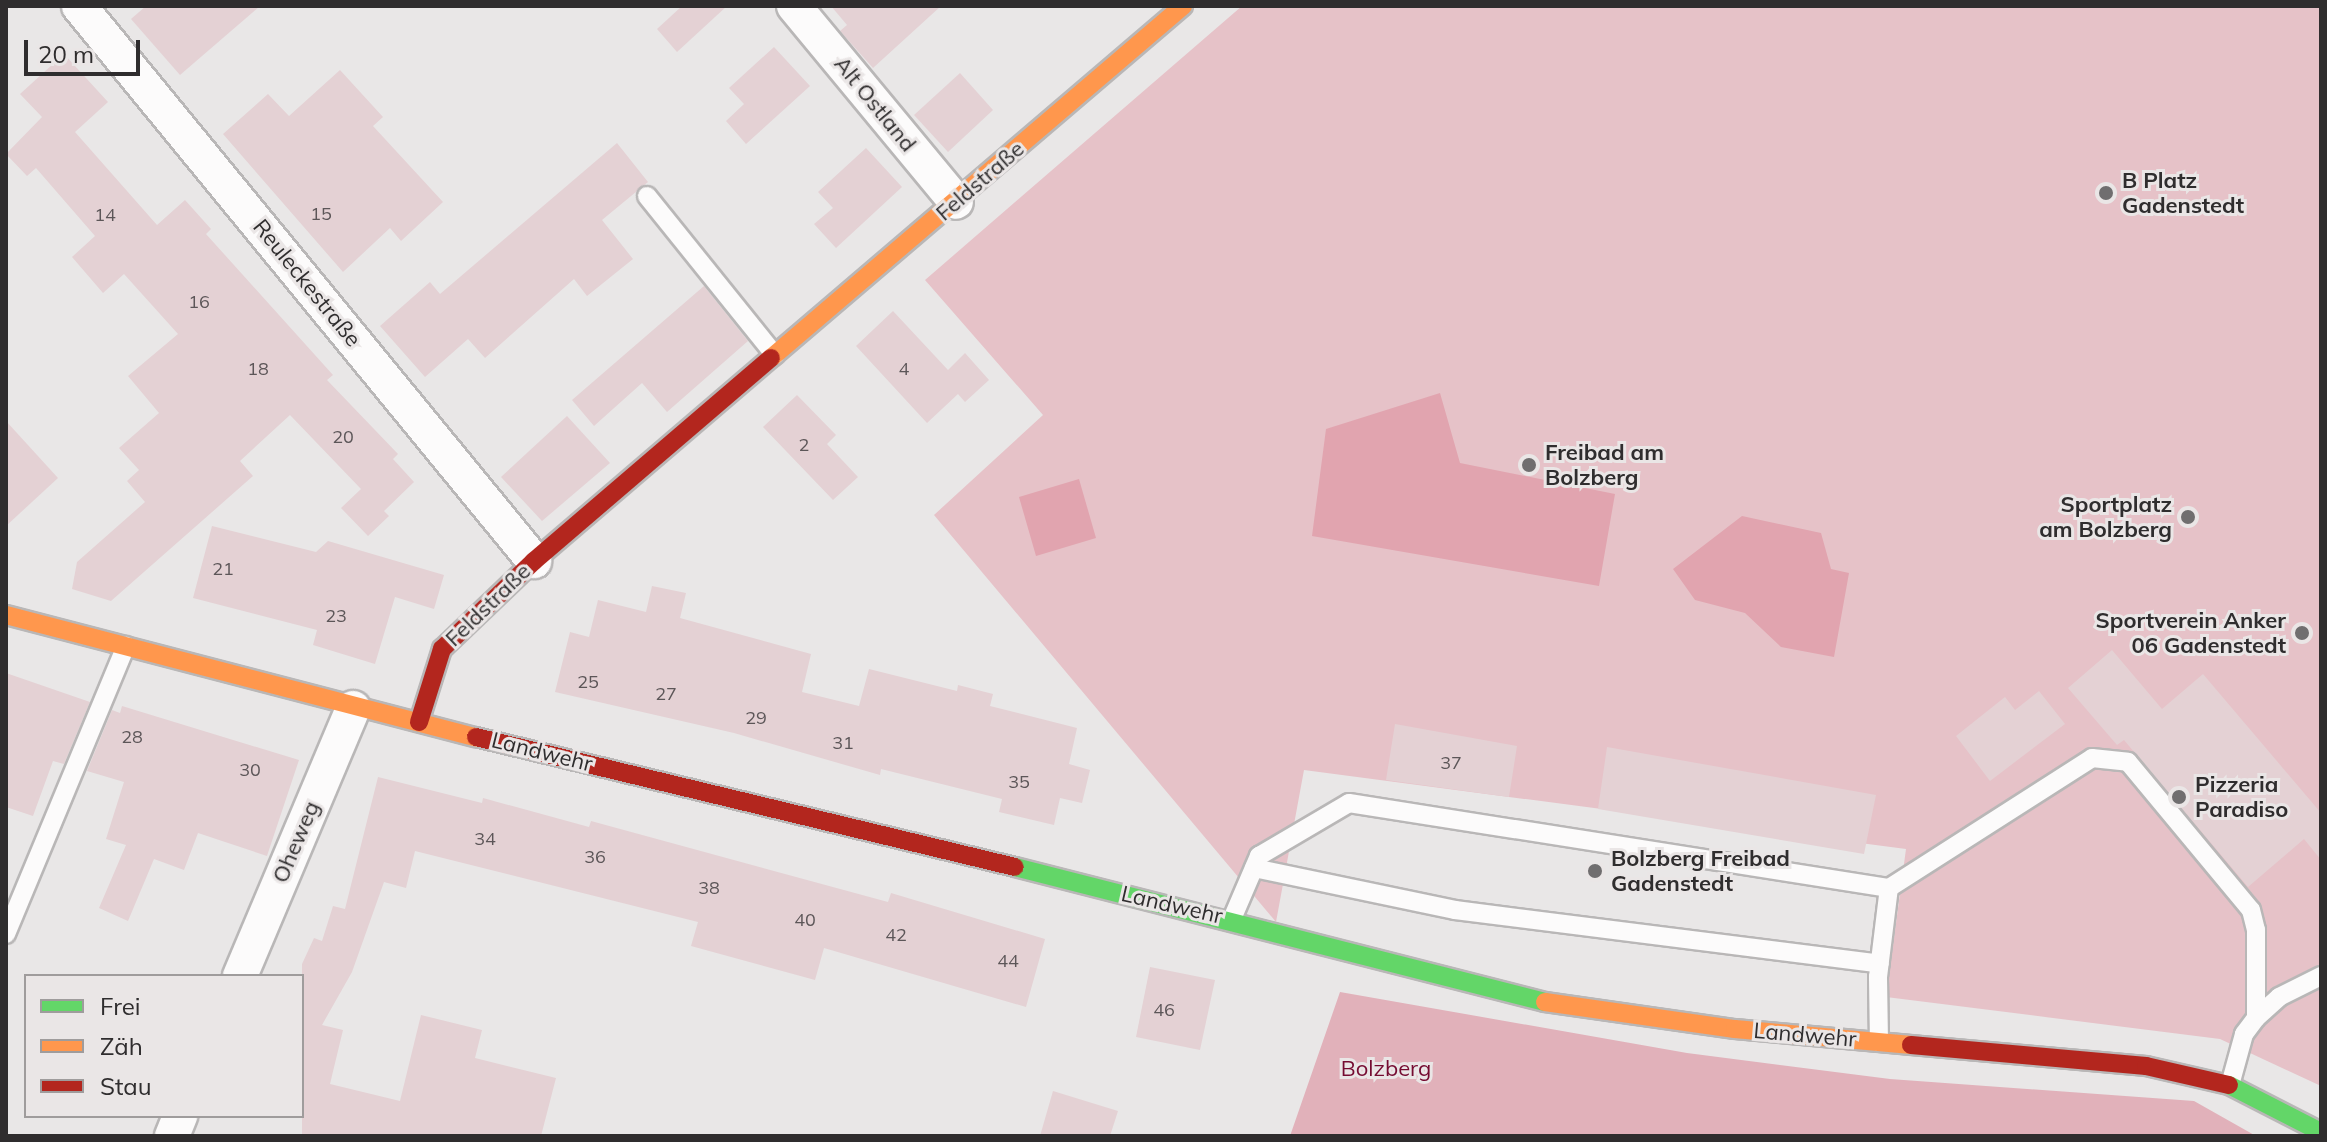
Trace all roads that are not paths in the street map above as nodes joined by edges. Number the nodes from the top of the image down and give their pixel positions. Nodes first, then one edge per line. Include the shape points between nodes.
1 (79, 6) edge
2 (794, 6) edge
3 (1183, 6) edge
4 (647, 196) dead end
5 (956, 202) junction
6 (775, 355) junction
7 (534, 561) junction
8 (6, 615) edge
9 (126, 646) junction
10 (353, 708) junction
11 (419, 722) junction
12 (1254, 868) junction
13 (1889, 888) junction
14 (1232, 919) junction
15 (6, 934) edge
16 (1880, 964) junction
17 (241, 974) edge
18 (2321, 976) edge
19 (2256, 1018) junction
20 (1879, 1042) junction
21 (2230, 1085) junction
22 (2321, 1132) edge

1 - 7 street, Reuleckestraße
2 - 5 street, Alt Ostland
3 - 5 street, Feldstraße
4 - 6 lane
5 - 6 street, Feldstraße
6 - 7 street, Feldstraße
7 - 11 street, Feldstraße via 442,649
8 - 9 street, Landwehr
9 - 10 street, Landwehr
9 - 15 lane
10 - 11 street, Landwehr
10 - 17 street, Oheweg
11 - 14 street, Landwehr
12 - 13 lane via 1259,856 1349,803
12 - 14 lane
12 - 16 lane via 1455,910
13 - 16 lane
13 - 19 lane via 2092,758 2128,762 2251,910 2256,930
14 - 20 street, Landwehr via 1548,1003
16 - 20 lane
18 - 19 lane via 2279,997
19 - 21 lane via 2244,1034
20 - 21 street, Landwehr via 2130,1064
21 - 22 street, Landwehr

